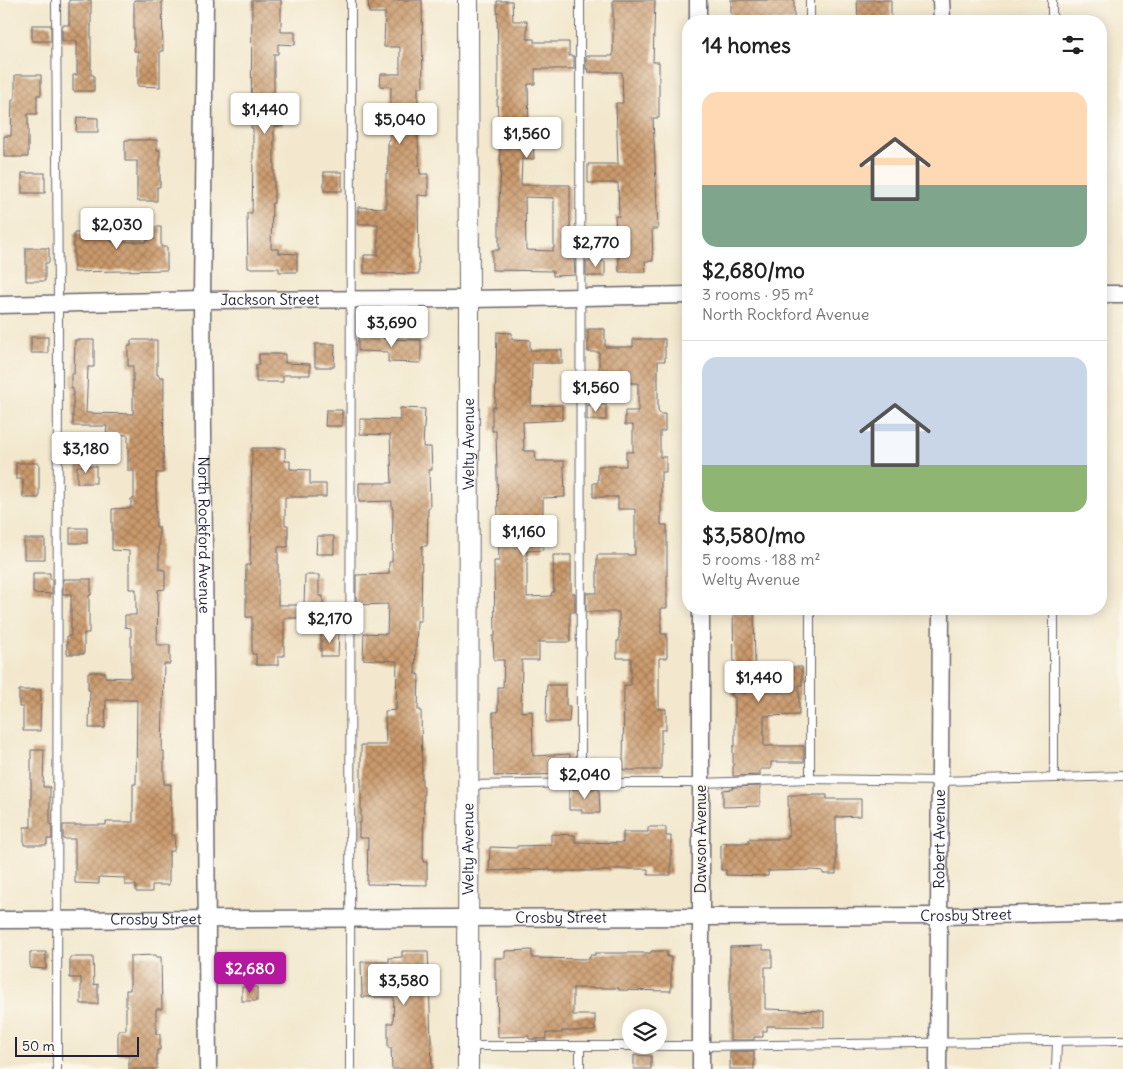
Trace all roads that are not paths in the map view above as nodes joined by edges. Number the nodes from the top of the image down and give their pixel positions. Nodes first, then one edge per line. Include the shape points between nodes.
1 (56, 0) edge
2 (205, 0) edge
3 (350, 0) edge
4 (468, 0) edge
5 (580, 0) edge
6 (698, 0) edge
7 (810, 0) edge
8 (942, 0) edge
9 (1052, 0) edge
10 (698, 15) edge
11 (810, 15) edge
12 (942, 15) edge
13 (1052, 15) edge
14 (1107, 294) edge
15 (1123, 294) edge
16 (682, 295) edge
17 (580, 297) junction
18 (469, 299) junction
19 (202, 300) junction
20 (350, 300) junction
21 (58, 303) junction
22 (0, 305) edge
23 (701, 615) edge
24 (810, 615) edge
25 (941, 615) edge
26 (1054, 615) edge
27 (1123, 776) edge
28 (1054, 778) junction
29 (810, 779) junction
30 (940, 781) junction
31 (701, 782) junction
32 (581, 783) junction
33 (469, 785) junction
34 (1123, 912) edge
35 (940, 916) junction
36 (468, 917) junction
37 (700, 917) junction
38 (351, 918) junction
39 (0, 920) edge
40 (58, 920) junction
41 (208, 920) junction
42 (1123, 1040) edge
43 (1057, 1041) junction
44 (939, 1042) junction
45 (468, 1046) junction
46 (580, 1046) junction
47 (701, 1046) junction
48 (58, 1069) edge
49 (208, 1069) edge
50 (350, 1069) edge
51 (468, 1069) edge
52 (580, 1069) edge
53 (701, 1069) edge
54 (938, 1069) edge
55 (1056, 1069) edge

1 - 21 lane
2 - 19 street, North Rockford Avenue
3 - 20 lane
4 - 18 street, Welty Avenue
5 - 17 lane
6 - 10 street
7 - 11 lane
8 - 12 street
9 - 13 lane
14 - 15 street
16 - 17 street, Jackson Street
17 - 18 street, Jackson Street
17 - 32 lane
18 - 20 street, Jackson Street
18 - 33 street, Welty Avenue
19 - 20 street, Jackson Street
19 - 21 street, Jackson Street
19 - 41 street, North Rockford Avenue
20 - 38 lane
21 - 22 street, Jackson Street
21 - 40 lane
23 - 31 street, Dawson Avenue
24 - 29 lane
25 - 30 street, Robert Avenue
26 - 28 lane
27 - 28 lane
28 - 30 lane
29 - 30 lane
29 - 31 lane
30 - 35 street, Robert Avenue
31 - 32 lane
31 - 37 street, Dawson Avenue
32 - 33 lane
33 - 36 street, Welty Avenue
34 - 35 street, Crosby Street
35 - 37 street, Crosby Street
35 - 44 street, Robert Avenue
36 - 37 street, Crosby Street
36 - 38 street, Crosby Street
36 - 45 street, Welty Avenue
37 - 47 street, Dawson Avenue
38 - 41 street, Crosby Street
38 - 50 lane
39 - 40 street, Crosby Street
40 - 41 street, Crosby Street
40 - 48 lane
41 - 49 street, North Rockford Avenue
42 - 43 lane
43 - 44 lane
43 - 55 lane
44 - 47 lane
44 - 54 street, Robert Avenue
45 - 46 lane
45 - 51 street, Welty Avenue
46 - 47 lane
46 - 52 lane
47 - 53 street, Dawson Avenue

